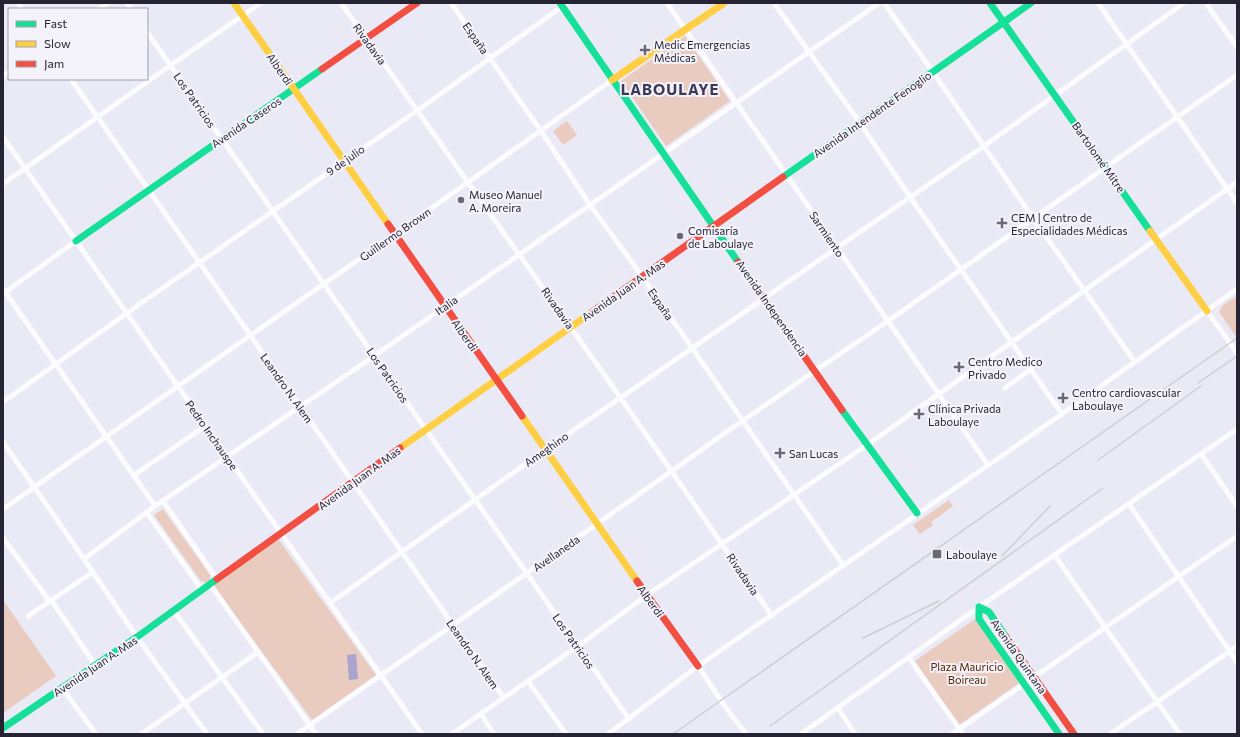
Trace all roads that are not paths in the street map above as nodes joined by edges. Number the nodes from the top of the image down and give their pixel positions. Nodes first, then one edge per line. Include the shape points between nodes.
1 (234, 3) edge
2 (261, 3) edge
3 (341, 3) edge
4 (417, 3) edge
5 (451, 3) edge
6 (667, 3) edge
7 (724, 3) edge
8 (774, 3) edge
9 (879, 3) edge
10 (884, 3) edge
11 (990, 3) edge
12 (1031, 3) edge
13 (1098, 3) edge
14 (1184, 3) edge
15 (1206, 3) edge
16 (563, 4) edge
17 (243, 16) junction
18 (1004, 22) junction
19 (684, 29) junction
20 (148, 33) edge
21 (366, 39) junction
22 (1126, 43) junction
23 (1237, 47) edge
24 (809, 52) junction
25 (490, 58) junction
26 (171, 65) junction
27 (933, 72) junction
28 (1237, 75) edge
29 (72, 80) edge
30 (612, 80) junction
31 (294, 89) junction
32 (1055, 94) junction
33 (736, 103) junction
34 (418, 110) junction
35 (98, 117) junction
36 (1177, 117) junction
37 (860, 123) junction
38 (541, 131) junction
39 (3, 137) edge
40 (222, 138) junction
41 (984, 146) junction
42 (664, 154) junction
43 (344, 161) junction
44 (1106, 166) junction
45 (25, 168) junction
46 (786, 174) junction
47 (469, 182) junction
48 (1237, 182) edge
49 (3, 184) edge
50 (1227, 189) junction
51 (149, 190) junction
52 (910, 197) junction
53 (1237, 203) edge
54 (590, 205) junction
55 (273, 211) junction
56 (1033, 218) junction
57 (714, 226) junction
58 (395, 234) junction
59 (1157, 240) junction
60 (76, 241) junction
61 (836, 248) junction
62 (519, 254) junction
63 (199, 262) junction
64 (961, 270) junction
65 (642, 276) junction
66 (324, 284) junction
67 (1237, 289) edge
68 (1084, 290) junction
69 (4, 291) edge
70 (764, 298) junction
71 (445, 306) junction
72 (1207, 311) junction
73 (126, 313) junction
74 (888, 322) junction
75 (571, 327) junction
76 (250, 335) junction
77 (1011, 342) junction
78 (692, 348) junction
79 (1237, 353) edge
80 (374, 356) junction
81 (1135, 362) junction
82 (56, 364) junction
83 (815, 370) junction
84 (1031, 370) junction
85 (496, 379) junction
86 (178, 386) junction
87 (1005, 388) dead end
88 (939, 393) junction
89 (620, 397) junction
90 (3, 402) edge
91 (300, 406) junction
92 (1062, 414) junction
93 (742, 421) junction
94 (205, 426) junction
95 (426, 429) junction
96 (1237, 429) edge
97 (106, 436) junction
98 (3, 442) edge
99 (867, 445) junction
100 (545, 450) junction
101 (1201, 454) junction
102 (227, 456) junction
103 (988, 465) junction
104 (671, 470) junction
105 (134, 475) junction
106 (353, 482) junction
107 (35, 487) junction
108 (794, 494) junction
109 (475, 500) junction
110 (163, 501) junction
111 (1128, 504) junction
112 (155, 506) junction
113 (1237, 506) edge
114 (3, 509) edge
115 (147, 513) junction
116 (917, 513) junction
117 (597, 524) junction
118 (281, 534) junction
119 (1237, 536) edge
120 (3, 538) edge
121 (722, 544) junction
122 (402, 552) junction
123 (1055, 556) junction
124 (84, 559) junction
125 (844, 565) junction
126 (93, 572) junction
127 (527, 573) junction
128 (1178, 576) junction
129 (217, 579) junction
130 (210, 584) junction
131 (202, 590) junction
132 (647, 595) junction
133 (51, 601) junction
134 (330, 603) junction
135 (979, 607) junction
136 (174, 610) junction
137 (28, 616) dead end
138 (772, 616) junction
139 (452, 624) junction
140 (1106, 628) junction
141 (137, 637) junction
142 (578, 646) junction
143 (1237, 646) edge
144 (1229, 651) junction
145 (258, 652) junction
146 (909, 658) junction
147 (1237, 662) edge
148 (95, 665) junction
149 (698, 666) junction
150 (381, 675) junction
151 (1034, 677) junction
152 (222, 678) junction
153 (528, 681) junction
154 (1024, 684) junction
155 (62, 688) junction
156 (504, 698) junction
157 (1157, 702) junction
158 (185, 703) junction
159 (838, 708) junction
160 (481, 714) junction
161 (629, 719) junction
162 (310, 725) junction
163 (3, 728) edge
164 (959, 729) junction
165 (96, 734) edge
166 (141, 734) edge
167 (207, 734) edge
168 (263, 734) edge
169 (297, 734) edge
170 (316, 734) edge
171 (422, 734) edge
172 (452, 734) edge
173 (494, 734) edge
174 (566, 734) edge
175 (608, 734) edge
176 (746, 734) edge
177 (800, 734) edge
178 (856, 734) edge
179 (952, 734) edge
180 (963, 734) edge
181 (1059, 734) edge
182 (1074, 734) edge
183 (1110, 734) edge
184 (1180, 734) edge

1 - 17 main road, Alberdi
2 - 17 street
3 - 21 street, Rivadavia
4 - 21 main road, Avenida Caseros
5 - 25 street, España
6 - 19 street, Sarmiento
7 - 19 main road
8 - 24 street
9 - 24 street, Italia
10 - 27 street
11 - 18 main road, Bartolomé Mitre
12 - 18 main road, Avenida Intendente Fenoglio
13 - 22 street
14 - 22 street, Ameghino
15 - 23 street
16 - 25 street, 9 de julio
16 - 30 main road, Avenida Independencia
17 - 26 street
17 - 31 main road, Alberdi
18 - 27 main road, Avenida Intendente Fenoglio
18 - 32 main road, Bartolomé Mitre
19 - 30 main road
19 - 33 street, Sarmiento
20 - 26 street, Los Patricios
21 - 31 main road, Avenida Caseros
21 - 34 street, Rivadavia
22 - 32 street, Ameghino
22 - 36 street
24 - 33 street, Italia
24 - 37 street
25 - 34 street, 9 de julio
25 - 38 street, España
26 - 35 street
26 - 40 street, Los Patricios
27 - 37 main road, Avenida Intendente Fenoglio
27 - 41 street
28 - 36 street, Avellaneda
29 - 35 street, Leandro N. Alem
30 - 38 street, Guillermo Brown
30 - 42 main road, Avenida Independencia
31 - 40 main road, Avenida Caseros
31 - 43 main road, Alberdi
32 - 41 street, Ameghino
32 - 44 main road, Bartolomé Mitre
33 - 42 street, Italia
33 - 46 street, Sarmiento
34 - 43 street, 9 de julio
34 - 47 street, Rivadavia
35 - 45 street
35 - 51 street, Leandro N. Alem
36 - 44 street, Avellaneda
36 - 50 street
37 - 46 main road, Avenida Intendente Fenoglio
37 - 52 street
38 - 47 street, Guillermo Brown
38 - 54 street, España
39 - 45 street, Pedro Inchauspe
40 - 51 main road, Avenida Caseros
40 - 55 street, Los Patricios
41 - 52 street, Ameghino
41 - 56 street
42 - 54 street, Italia
42 - 57 main road, Avenida Independencia
43 - 55 street, 9 de julio
43 - 58 main road, Alberdi
44 - 56 street, Avellaneda
44 - 59 main road, Bartolomé Mitre
45 - 49 street
45 - 60 street, Pedro Inchauspe
46 - 57 main road, Avenida Intendente Fenoglio
46 - 61 street, Sarmiento
47 - 58 street, Guillermo Brown
47 - 62 street, Rivadavia
48 - 50 street
50 - 53 street
50 - 59 street
51 - 60 main road, Avenida Caseros
51 - 63 street, Leandro N. Alem
52 - 61 street, Ameghino
52 - 64 street
54 - 62 street, Italia
54 - 65 street, España
55 - 63 street, 9 de julio
55 - 66 street, Los Patricios
56 - 64 street, Avellaneda
56 - 68 street
57 - 65 main road, Avenida Juan A. Mas
57 - 70 main road, Avenida Independencia
58 - 66 street, Guillermo Brown
58 - 71 main road, Alberdi
59 - 68 street
59 - 72 main road, Bartolomé Mitre
60 - 69 street
60 - 73 street, Pedro Inchauspe
61 - 70 street, Ameghino
61 - 74 street, Sarmiento
62 - 71 street, Italia
62 - 75 street, Rivadavia
63 - 73 street, 9 de julio
63 - 76 street, Leandro N. Alem
64 - 74 street, Avellaneda
64 - 77 street
65 - 75 main road, Avenida Juan A. Mas
65 - 78 street, España
66 - 76 street, Guillermo Brown
66 - 80 street, Los Patricios
67 - 72 street
68 - 77 street
68 - 81 street
69 - 82 street
70 - 78 street, Ameghino
70 - 83 main road, Avenida Independencia
71 - 80 street, Italia
71 - 85 main road, Alberdi
72 - 79 street
72 - 81 street
73 - 82 street, 9 de julio
73 - 86 street, Pedro Inchauspe
74 - 83 street, Avellaneda
74 - 88 street, Sarmiento
75 - 85 main road, Avenida Juan A. Mas
75 - 89 street, Rivadavia
76 - 86 street, Guillermo Brown
76 - 91 street, Leandro N. Alem
77 - 84 street
77 - 88 street
78 - 89 street, Ameghino
78 - 93 street, España
80 - 91 street, Italia
80 - 95 street, Los Patricios
81 - 92 street
82 - 90 street, 9 de julio
82 - 97 street
83 - 93 street, Avellaneda
83 - 99 main road, Avenida Independencia
84 - 87 street
84 - 92 street
85 - 95 main road, Avenida Juan A. Mas
85 - 100 main road, Alberdi
86 - 94 street, Pedro Inchauspe
86 - 97 street, Guillermo Brown
88 - 99 street
88 - 103 street, Sarmiento
89 - 100 street, Ameghino
89 - 104 street, Rivadavia
91 - 102 street, Italia
91 - 106 street, Leandro N. Alem
92 - 103 street
93 - 104 street, Avellaneda
93 - 108 street, España
94 - 102 street, Pedro Inchauspe
94 - 105 street
95 - 106 main road, Avenida Juan A. Mas
95 - 109 street, Los Patricios
96 - 101 street
97 - 105 street
97 - 107 street, Guillermo Brown
98 - 107 street
99 - 108 street
99 - 116 main road, Avenida Independencia
100 - 109 street, Ameghino
100 - 117 main road, Alberdi
101 - 111 street
101 - 113 street
102 - 110 street, Italia
102 - 118 street, Pedro Inchauspe
103 - 116 street
104 - 117 street, Avellaneda
104 - 121 street, Rivadavia
105 - 112 street
106 - 118 main road, Avenida Juan A. Mas
106 - 122 street, Leandro N. Alem
107 - 114 street, Guillermo Brown
107 - 124 street
108 - 121 street
108 - 125 street, España
109 - 122 street, Ameghino
109 - 127 street, Los Patricios
110 - 112 street, Italia
110 - 129 street
111 - 123 street
111 - 128 street
112 - 115 street, Italia
115 - 124 street, Italia
115 - 131 street
116 - 125 street
117 - 127 street, Avellaneda
117 - 132 main road, Alberdi
118 - 129 main road, Avenida Juan A. Mas
118 - 134 street, Pedro Inchauspe
119 - 128 street
120 - 133 street
121 - 132 street
121 - 138 street, Rivadavia
122 - 134 street, Ameghino
122 - 139 street, Leandro N. Alem
123 - 135 street
123 - 140 street
124 - 126 street
125 - 138 street
126 - 133 street
126 - 141 street
127 - 139 street, Avellaneda
127 - 142 street, Los Patricios
128 - 140 street
128 - 144 street
129 - 130 main road, Avenida Juan A. Mas
130 - 131 main road, Avenida Juan A. Mas
130 - 145 street
131 - 136 main road, Avenida Juan A. Mas
132 - 142 street
132 - 149 main road, Alberdi
133 - 137 street
133 - 148 street
134 - 150 street, Pedro Inchauspe
135 - 146 street
135 - 151 main road, Avenida Quintana via 989,612
135 - 154 main road, Avenida Quintana via 980,619
136 - 141 main road, Avenida Juan A. Mas
136 - 152 street
138 - 149 street
139 - 150 street, Avellaneda
139 - 156 street, Leandro N. Alem
140 - 151 street
140 - 157 street
141 - 148 main road, Avenida Juan A. Mas
141 - 158 street
142 - 153 street
142 - 161 street, Los Patricios
143 - 144 street
144 - 147 street
144 - 157 street
145 - 152 street
145 - 162 street
146 - 159 street
146 - 164 street
148 - 155 main road, Avenida Juan A. Mas
149 - 161 street
149 - 176 street
150 - 162 street, Avellaneda
150 - 171 street, Pedro Inchauspe
151 - 154 street
151 - 182 main road, Avenida Quintana
152 - 158 street
152 - 168 street
153 - 156 street
153 - 174 street
154 - 164 street
154 - 181 main road, Avenida Quintana
155 - 163 main road, Avenida Juan A. Mas
155 - 165 street
156 - 160 street
157 - 183 street
157 - 184 street
158 - 166 street
158 - 167 street
159 - 177 street
159 - 178 street
160 - 172 street
160 - 173 street
161 - 175 street
162 - 169 street, Avellaneda
162 - 170 street
164 - 179 street
164 - 180 street

